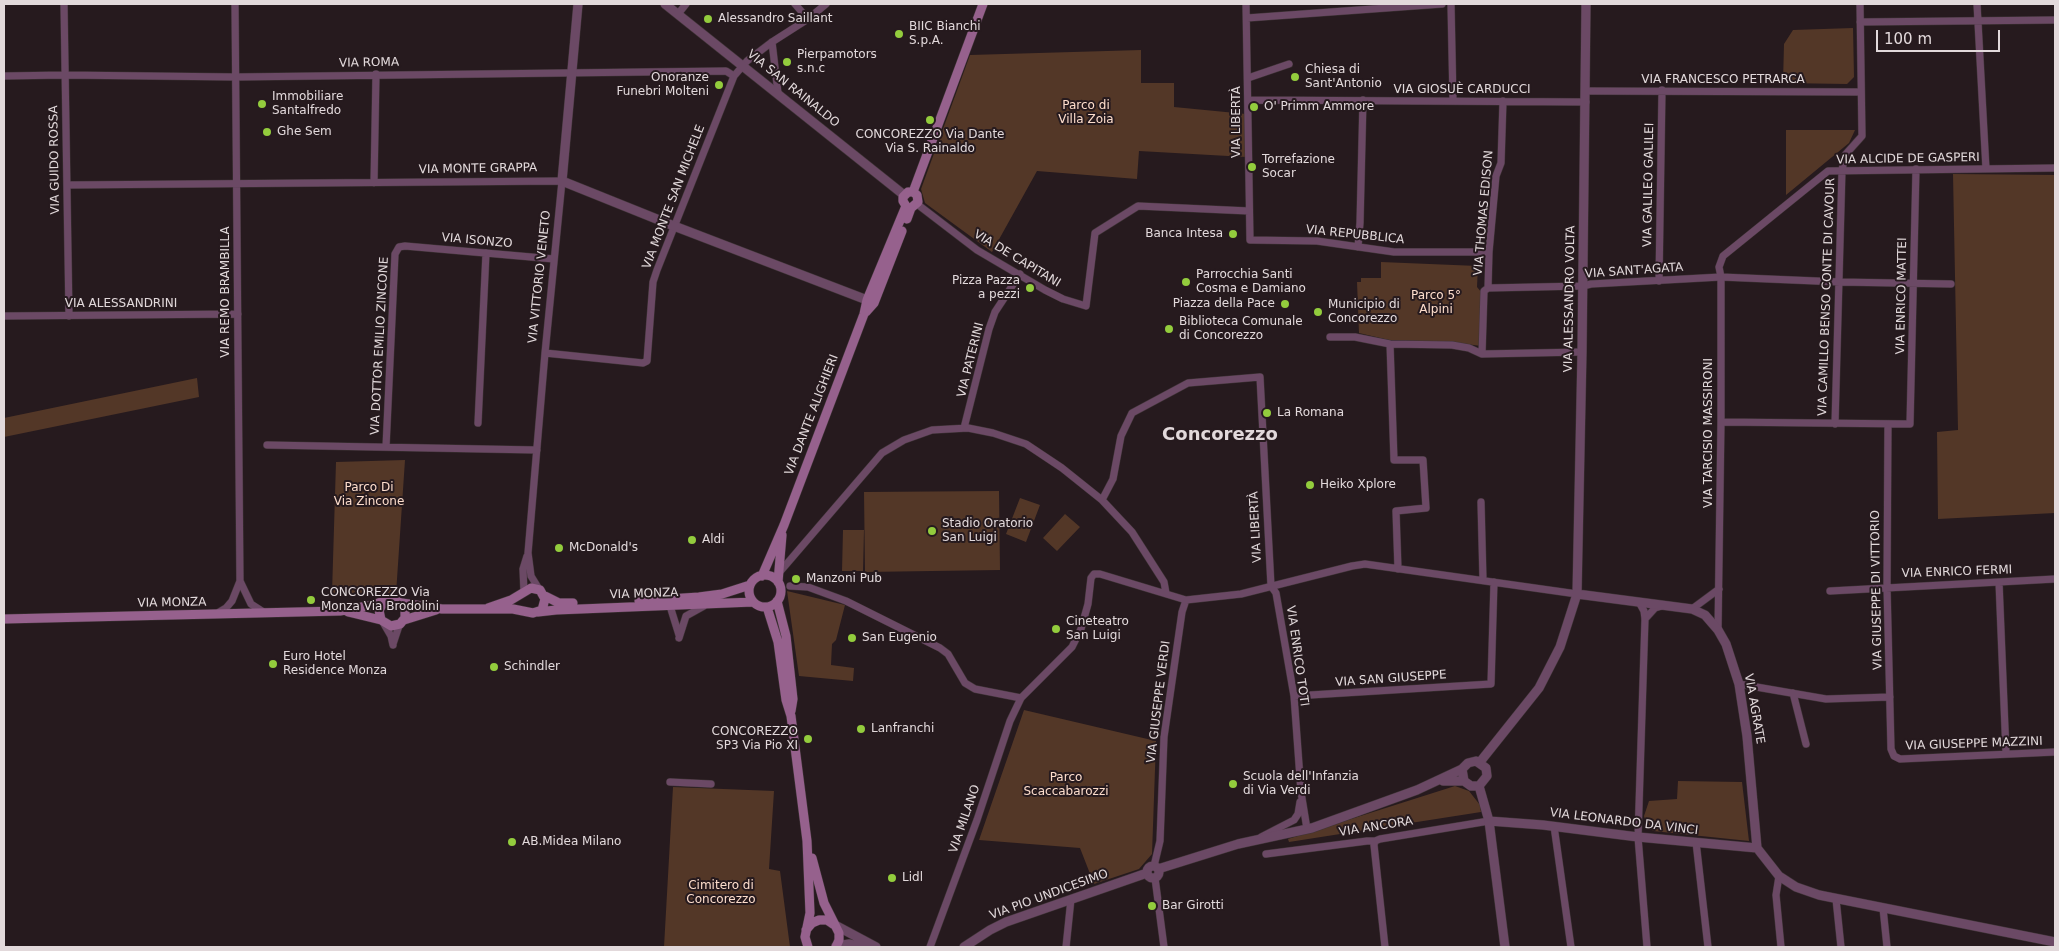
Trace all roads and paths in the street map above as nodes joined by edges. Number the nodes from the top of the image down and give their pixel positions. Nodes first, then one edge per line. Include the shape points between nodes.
1 (64, 4) edge
2 (235, 4) edge
3 (578, 4) edge
4 (665, 4) edge
5 (686, 4) edge
6 (795, 4) edge
7 (826, 4) edge
8 (984, 4) edge
9 (1246, 4) edge
10 (1442, 4) edge
11 (1452, 4) edge
12 (1586, 4) edge
13 (1860, 4) edge
14 (1977, 4) edge
15 (678, 14) junction
16 (1247, 18) junction
17 (808, 19) junction
18 (2055, 20) edge
19 (1978, 21) junction
20 (1860, 22) junction
21 (772, 42) junction
22 (1289, 64) dead end
23 (743, 65) junction
24 (571, 72) junction
25 (376, 74) junction
26 (64, 75) junction
27 (4, 76) edge
28 (734, 76) junction
29 (236, 77) junction
30 (1248, 78) junction
31 (1662, 90) junction
32 (1586, 91) junction
33 (1861, 92) junction
34 (778, 93) junction
35 (1248, 100) junction
36 (1362, 100) junction
37 (1453, 101) junction
38 (1503, 101) junction
39 (1586, 102) junction
40 (2055, 168) edge
41 (1916, 169) junction
42 (1986, 169) junction
43 (1842, 170) junction
44 (562, 181) junction
45 (374, 183) junction
46 (237, 184) junction
47 (68, 186) junction
48 (913, 192) junction
49 (904, 195) junction
50 (911, 206) junction
51 (1249, 211) junction
52 (674, 226) junction
53 (1250, 240) joint
54 (398, 247) joint
55 (1358, 247) junction
56 (1489, 252) junction
57 (486, 253) junction
58 (554, 259) junction
59 (1020, 274) junction
60 (1721, 277) junction
61 (1658, 281) junction
62 (1840, 282) junction
63 (1913, 284) junction
64 (1951, 284) dead end
65 (1583, 286) junction
66 (1488, 288) junction
67 (867, 300) junction
68 (238, 314) junction
69 (864, 314) junction
70 (4, 316) edge
71 (68, 316) junction
72 (1330, 337) dead end
73 (1390, 344) junction
74 (1582, 352) junction
75 (545, 353) junction
76 (1482, 354) junction
77 (1721, 422) junction
78 (478, 423) dead end
79 (1835, 424) junction
80 (1888, 424) junction
81 (964, 428) junction
82 (267, 445) dead end
83 (386, 447) junction
84 (537, 450) junction
85 (1102, 500) junction
86 (1481, 502) dead end
87 (784, 525) junction
88 (528, 553) junction
89 (1398, 569) junction
90 (762, 576) junction
91 (778, 578) junction
92 (2055, 579) edge
93 (1483, 580) junction
94 (240, 581) junction
95 (1494, 582) junction
96 (1999, 582) junction
97 (750, 586) junction
98 (790, 586) dead end
99 (1271, 586) junction
100 (1887, 587) junction
101 (1719, 589) junction
102 (1830, 591) dead end
103 (523, 593) junction
104 (542, 593) junction
105 (1166, 593) junction
106 (1577, 594) junction
107 (1186, 600) junction
108 (777, 601) junction
109 (384, 602) junction
110 (753, 602) junction
111 (1640, 602) junction
112 (402, 603) junction
113 (708, 604) junction
114 (1663, 605) junction
115 (670, 606) junction
116 (767, 607) junction
117 (488, 608) junction
118 (442, 609) junction
119 (1692, 609) junction
120 (340, 611) junction
121 (526, 611) junction
122 (536, 613) junction
123 (215, 614) junction
124 (267, 614) junction
125 (4, 619) edge
126 (1645, 619) junction
127 (382, 622) junction
128 (402, 622) junction
129 (1718, 630) junction
130 (1739, 684) junction
131 (1793, 694) junction
132 (1294, 696) junction
133 (1890, 697) junction
134 (1021, 698) junction
135 (791, 716) junction
136 (1806, 744) dead end
137 (2055, 752) edge
138 (2006, 753) junction
139 (1894, 756) joint
140 (1480, 762) junction
141 (1462, 769) junction
142 (1440, 781) junction
143 (1464, 781) junction
144 (670, 782) dead end
145 (711, 784) dead end
146 (1479, 786) junction
147 (1301, 792) junction
148 (1489, 821) junction
149 (1554, 826) junction
150 (1307, 829) junction
151 (1638, 837) junction
152 (808, 841) junction
153 (1250, 841) junction
154 (1375, 841) junction
155 (1696, 842) junction
156 (1757, 848) junction
157 (1266, 854) dead end
158 (1153, 872) junction
159 (1780, 876) junction
160 (1072, 899) junction
161 (1836, 899) junction
162 (1883, 908) junction
163 (833, 924) junction
164 (806, 930) junction
165 (2055, 942) edge
166 (808, 946) edge
167 (836, 947) edge
168 (863, 947) edge
169 (876, 947) edge
170 (930, 947) edge
171 (964, 947) edge
172 (1066, 947) edge
173 (1164, 947) edge
174 (1385, 947) edge
175 (1505, 947) edge
176 (1571, 947) edge
177 (1647, 947) edge
178 (1708, 947) edge
179 (1781, 947) edge
180 (1841, 947) edge
181 (1887, 947) edge

1 - 26 street, VIA GUIDO ROSSA
2 - 29 street, VIA REMO BRAMBILLA
3 - 24 street, VIA VITTORIO VENETO
4 - 15 street, VIA SAN RAINALDO
5 - 15 street
6 - 17 street
7 - 17 street, VIA MONTE SAN MICHELE
8 - 48 main road
9 - 16 street, VIA LIBERTÀ
10 - 16 street
11 - 37 street
12 - 32 street, VIA ALESSANDRO VOLTA
13 - 20 street
14 - 19 street
15 - 23 street, VIA SAN RAINALDO
16 - 30 street, VIA LIBERTÀ
17 - 21 street, VIA MONTE SAN MICHELE
18 - 19 street
19 - 20 street
19 - 42 street
20 - 33 street
21 - 23 street, VIA MONTE SAN MICHELE
21 - 34 street
22 - 30 street
23 - 28 street, VIA MONTE SAN MICHELE
23 - 34 street, VIA SAN RAINALDO
24 - 25 street, VIA ROMA
24 - 28 street, VIA ROMA via 726,71
24 - 44 street, VIA VITTORIO VENETO
25 - 29 street, VIA ROMA
25 - 45 street
26 - 27 street, VIA ROMA
26 - 29 street, VIA ROMA
26 - 47 street, VIA GUIDO ROSSA
28 - 52 street, VIA MONTE SAN MICHELE
29 - 46 street, VIA REMO BRAMBILLA
30 - 35 street, VIA LIBERTÀ
31 - 32 street, VIA FRANCESCO PETRARCA
31 - 33 street, VIA FRANCESCO PETRARCA
31 - 61 street, VIA GALILEO GALILEI
32 - 39 street, VIA ALESSANDRO VOLTA
33 - 43 street via 1862,136 1845,155
34 - 49 street, VIA SAN RAINALDO
35 - 36 street, VIA GIOSUÈ CARDUCCI
35 - 51 street, VIA LIBERTÀ
36 - 37 street, VIA GIOSUÈ CARDUCCI
36 - 55 street
37 - 38 street, VIA GIOSUÈ CARDUCCI
38 - 39 street, VIA GIOSUÈ CARDUCCI
38 - 56 street, VIA THOMAS EDISON via 1501,163 1496,176
39 - 65 street, VIA ALESSANDRO VOLTA
40 - 42 street, VIA ALCIDE DE GASPERI
41 - 42 street, VIA ALCIDE DE GASPERI
41 - 43 street, VIA ALCIDE DE GASPERI
41 - 63 street, VIA ENRICO MATTEI
43 - 60 street, VIA ALCIDE DE GASPERI via 1828,171 1723,256 1719,267
43 - 62 street, VIA CAMILLO BENSO CONTE DI CAVOUR
44 - 45 street, VIA MONTE GRAPPA
44 - 52 street, VIA MONTE GRAPPA
44 - 58 street, VIA VITTORIO VENETO
45 - 46 street, VIA MONTE GRAPPA
46 - 47 street, VIA MONTE GRAPPA
46 - 68 street, VIA REMO BRAMBILLA
47 - 71 street, VIA GUIDO ROSSA
48 - 49 main road
48 - 50 main road via 918,197
49 - 50 main road via 902,201
50 - 59 street, VIA DE CAPITANI
50 - 67 main road, VIA DANTE ALIGHIERI
50 - 69 main road, VIA DANTE ALIGHIERI via 874,303
51 - 53 street, VIA LIBERTÀ
51 - 59 street, VIA DE CAPITANI via 1138,206 1095,233 1086,306 1062,299
52 - 67 street, VIA MONTE GRAPPA
52 - 75 street, VIA MONTE SAN MICHELE via 653,282 647,361
53 - 55 street, VIA REPUBBLICA via 1317,241
54 - 57 street, VIA ISONZO
54 - 83 street, VIA DOTTOR EMILIO ZINCONE via 394,254
55 - 56 street, VIA REPUBBLICA via 1394,252
56 - 66 street, VIA THOMAS EDISON
57 - 58 street, VIA ISONZO
57 - 78 street
58 - 75 street, VIA VITTORIO VENETO
59 - 81 street, VIA PATERINI via 995,312
60 - 61 street, VIA SANT'AGATA
60 - 62 street, VIA SANT'AGATA
60 - 77 street, VIA TARCISIO MASSIRONI
61 - 65 street, VIA SANT'AGATA
62 - 63 street, VIA SANT'AGATA
62 - 79 street, VIA CAMILLO BENSO CONTE DI CAVOUR
63 - 64 street, VIA SANT'AGATA
63 - 80 street, VIA ENRICO MATTEI via 1910,424
65 - 66 street, VIA SANT'AGATA
65 - 74 street, VIA ALESSANDRO VOLTA
66 - 76 street, VIA THOMAS EDISON via 1484,291
67 - 69 main road, VIA DANTE ALIGHIERI
68 - 71 street, VIA ALESSANDRINI
68 - 94 street, VIA REMO BRAMBILLA
69 - 87 main road, VIA DANTE ALIGHIERI
70 - 71 street, VIA ALESSANDRINI
72 - 73 street via 1355,337
73 - 76 street via 1452,345
73 - 89 street via 1394,460 1423,460 1426,508 1396,511
74 - 76 street
74 - 106 street, VIA ALESSANDRO VOLTA
75 - 84 street, VIA VITTORIO VENETO
77 - 79 street
77 - 101 street, VIA TARCISIO MASSIRONI
79 - 80 street
80 - 100 street, VIA GIUSEPPE DI VITTORIO
81 - 85 street via 1026,444
81 - 91 street via 932,430 904,440 882,453
82 - 83 street, VIA DOTTOR EMILIO ZINCONE
83 - 84 street, VIA DOTTOR EMILIO ZINCONE
84 - 88 street, VIA VITTORIO VENETO
85 - 99 street, VIA LIBERTÀ via 1112,479 1121,436 1132,413 1188,383 1260,377
85 - 105 street via 1132,532 1164,582
86 - 93 street
87 - 90 main road, VIA DANTE ALIGHIERI
87 - 91 main road, VIA DANTE ALIGHIERI
88 - 103 street, VIA VITTORIO VENETO via 523,569
88 - 104 street, VIA VITTORIO VENETO via 531,576
89 - 93 street
89 - 99 street via 1365,564
90 - 91 main road
90 - 97 main road via 753,580
91 - 108 main road via 781,592
92 - 96 street, VIA ENRICO FERMI
93 - 95 street
94 - 123 street, VIA REMO BRAMBILLA via 232,601
94 - 124 street, VIA REMO BRAMBILLA via 251,604
95 - 106 street
95 - 132 street, VIA SAN GIUSEPPE via 1491,684
96 - 100 street, VIA ENRICO FERMI
96 - 138 street
97 - 104 main road, VIA MONZA via 722,594 674,600 563,603
97 - 110 main road
98 - 134 street via 808,587 846,600 940,648 948,654 965,684 975,689
99 - 107 street via 1241,594
99 - 132 street, VIA ENRICO TOTI via 1276,593
100 - 102 street, VIA ENRICO FERMI
100 - 133 street, VIA GIUSEPPE DI VITTORIO
101 - 119 street
101 - 129 street, VIA TARCISIO MASSIRONI
103 - 104 main road via 532,588
103 - 117 main road
103 - 121 main road via 520,603
104 - 122 main road via 544,607
105 - 107 street
105 - 134 street, VIA MILANO via 1094,574 1081,629 1072,647
106 - 111 street, VIA AGRATE
106 - 140 street, VIA ALESSANDRO VOLTA via 1560,647 1539,688
107 - 158 street, VIA GIUSEPPE VERDI via 1164,737 1160,841
108 - 116 main road
108 - 135 main road via 786,636 793,699
109 - 112 main road via 393,599
109 - 120 main road, VIA MONZA
109 - 127 main road via 379,610
110 - 113 main road, VIA MONZA
110 - 116 main road
111 - 114 street, VIA AGRATE
111 - 126 street
112 - 118 main road
112 - 128 main road via 406,612
113 - 115 main road, VIA MONZA
113 - 115 street via 686,616 679,638
114 - 119 street, VIA AGRATE
114 - 126 street via 1655,608
115 - 122 main road, VIA MONZA
116 - 135 main road via 778,642
117 - 118 main road
117 - 121 main road
118 - 128 main road
119 - 129 street, VIA AGRATE via 1705,616
120 - 124 main road, VIA MONZA
120 - 127 main road, VIA MONZA
121 - 122 main road
123 - 124 main road, VIA MONZA
123 - 125 main road, VIA MONZA
126 - 151 street
127 - 128 main road via 393,626
127 - 128 street via 392,636 393,645
129 - 130 street, VIA AGRATE
130 - 131 street
130 - 156 street, VIA AGRATE
131 - 133 street via 1826,699
131 - 136 street
132 - 147 street, VIA ENRICO TOTI
133 - 139 street, VIA GIUSEPPE DI VITTORIO via 1891,749
134 - 170 street, VIA MILANO
135 - 152 main road
137 - 138 street, VIA GIUSEPPE MAZZINI
138 - 139 street, VIA GIUSEPPE MAZZINI via 1900,759
140 - 141 street via 1472,761
140 - 146 street via 1487,772
141 - 142 street
141 - 143 street
142 - 143 street
142 - 150 street, VIA PIO UNDICESIMO
143 - 146 street via 1471,786
144 - 145 street
146 - 148 street
147 - 150 street, VIA ENRICO TOTI
147 - 153 street, VIA ENRICO TOTI via 1299,812 1294,820
148 - 149 street, VIA LEONARDO DA VINCI
148 - 154 street, VIA ANCORA
148 - 175 street
149 - 151 street, VIA LEONARDO DA VINCI
149 - 176 street
150 - 153 street, VIA PIO UNDICESIMO
151 - 155 street, VIA LEONARDO DA VINCI
151 - 177 street
152 - 163 main road
152 - 164 main road via 810,913
153 - 158 street, VIA PIO UNDICESIMO
154 - 157 street, VIA ANCORA
154 - 174 street
155 - 156 street, VIA LEONARDO DA VINCI
155 - 178 street
156 - 159 street
158 - 160 street, VIA PIO UNDICESIMO
158 - 173 street
159 - 161 street via 1805,890
159 - 179 street via 1776,899
160 - 171 street, VIA PIO UNDICESIMO via 1002,924
160 - 172 street
161 - 162 street
161 - 180 street
162 - 165 street
162 - 181 street
163 - 164 main road via 818,920
163 - 167 main road via 839,935
163 - 169 street
164 - 166 main road
167 - 168 street via 849,944

